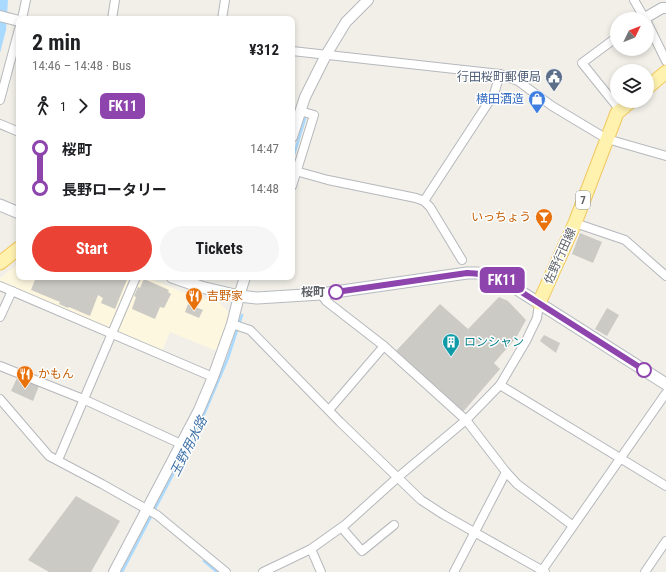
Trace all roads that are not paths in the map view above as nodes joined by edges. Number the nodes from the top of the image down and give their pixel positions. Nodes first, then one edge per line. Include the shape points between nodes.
1 (26, 0) edge
2 (115, 0) edge
3 (225, 0) edge
4 (368, 0) edge
5 (634, 0) edge
6 (666, 8) edge
7 (641, 12) edge
8 (654, 14) edge
9 (0, 16) edge
10 (21, 16) edge
11 (112, 16) edge
12 (222, 16) edge
13 (16, 21) edge
14 (654, 38) edge
15 (610, 43) edge
16 (295, 51) edge
17 (326, 55) junction
18 (15, 59) edge
19 (666, 61) edge
20 (666, 72) edge
21 (500, 74) junction
22 (654, 82) edge
23 (0, 100) edge
24 (622, 108) edge
25 (620, 110) junction
26 (300, 111) junction
27 (0, 124) edge
28 (295, 127) edge
29 (16, 131) edge
30 (607, 139) junction
31 (666, 156) edge
32 (295, 168) edge
33 (295, 171) edge
34 (424, 201) junction
35 (0, 205) edge
36 (16, 212) edge
37 (575, 223) junction
38 (16, 250) edge
39 (462, 260) dead end
40 (0, 263) edge
41 (666, 276) edge
42 (135, 280) edge
43 (181, 280) edge
44 (244, 280) edge
45 (0, 286) edge
46 (12, 291) junction
47 (322, 294) junction
48 (239, 296) junction
49 (539, 303) junction
50 (0, 317) edge
51 (233, 324) junction
52 (112, 334) junction
53 (384, 346) junction
54 (0, 366) edge
55 (213, 377) junction
56 (666, 384) edge
57 (500, 385) junction
58 (666, 392) edge
59 (0, 399) edge
60 (83, 399) junction
61 (329, 410) junction
62 (466, 420) junction
63 (181, 444) junction
64 (620, 458) junction
65 (58, 460) junction
66 (506, 472) junction
67 (397, 478) junction
68 (666, 486) edge
69 (151, 512) junction
70 (572, 525) junction
71 (394, 526) dead end
72 (342, 528) junction
73 (474, 532) junction
74 (666, 541) edge
75 (311, 550) junction
76 (114, 572) edge
77 (226, 572) edge
78 (263, 572) edge
79 (321, 572) edge
80 (454, 572) edge
81 (542, 572) edge
82 (645, 572) edge

1 - 10 street
2 - 11 street
3 - 12 street
4 - 17 street via 346,22
5 - 7 street
6 - 8 street
9 - 13 street
14 - 19 street
15 - 25 street via 582,62
16 - 17 street
17 - 21 street
17 - 26 street
18 - 23 street
20 - 22 main road
21 - 30 street via 518,82
21 - 34 street via 494,94
24 - 25 main road, 佐野行田線 / 7
25 - 30 main road, 佐野行田線 / 7
26 - 28 street
26 - 32 street via 314,115
27 - 29 street
30 - 31 street
30 - 37 main road, 佐野行田線 / 7
33 - 34 street
34 - 39 street
35 - 36 main road
37 - 41 street via 625,240
37 - 49 main road, 佐野行田線 / 7
38 - 40 main road
42 - 52 street
43 - 48 main road
44 - 48 street
45 - 46 street
46 - 50 street
46 - 52 street
47 - 48 main road via 257,298
47 - 49 main road via 478,273 504,281
47 - 53 street via 326,300
48 - 51 street
49 - 56 main road
49 - 57 street via 537,318
51 - 55 street
51 - 61 street via 250,330
52 - 55 street
52 - 60 street
53 - 61 street
53 - 62 street
54 - 60 street
55 - 63 street
57 - 62 street
57 - 64 street
58 - 64 street
59 - 65 street via 49,456
60 - 63 street
60 - 65 street
61 - 67 street
62 - 66 street
62 - 67 street
63 - 69 street
64 - 68 street
64 - 70 street
65 - 69 street
66 - 70 street via 517,484
66 - 73 street
67 - 72 street
67 - 73 street via 420,500
69 - 76 street
69 - 77 street
70 - 81 street
71 - 72 street via 362,552
72 - 75 street
73 - 80 street
73 - 81 street
74 - 82 street
75 - 78 street
75 - 79 street

